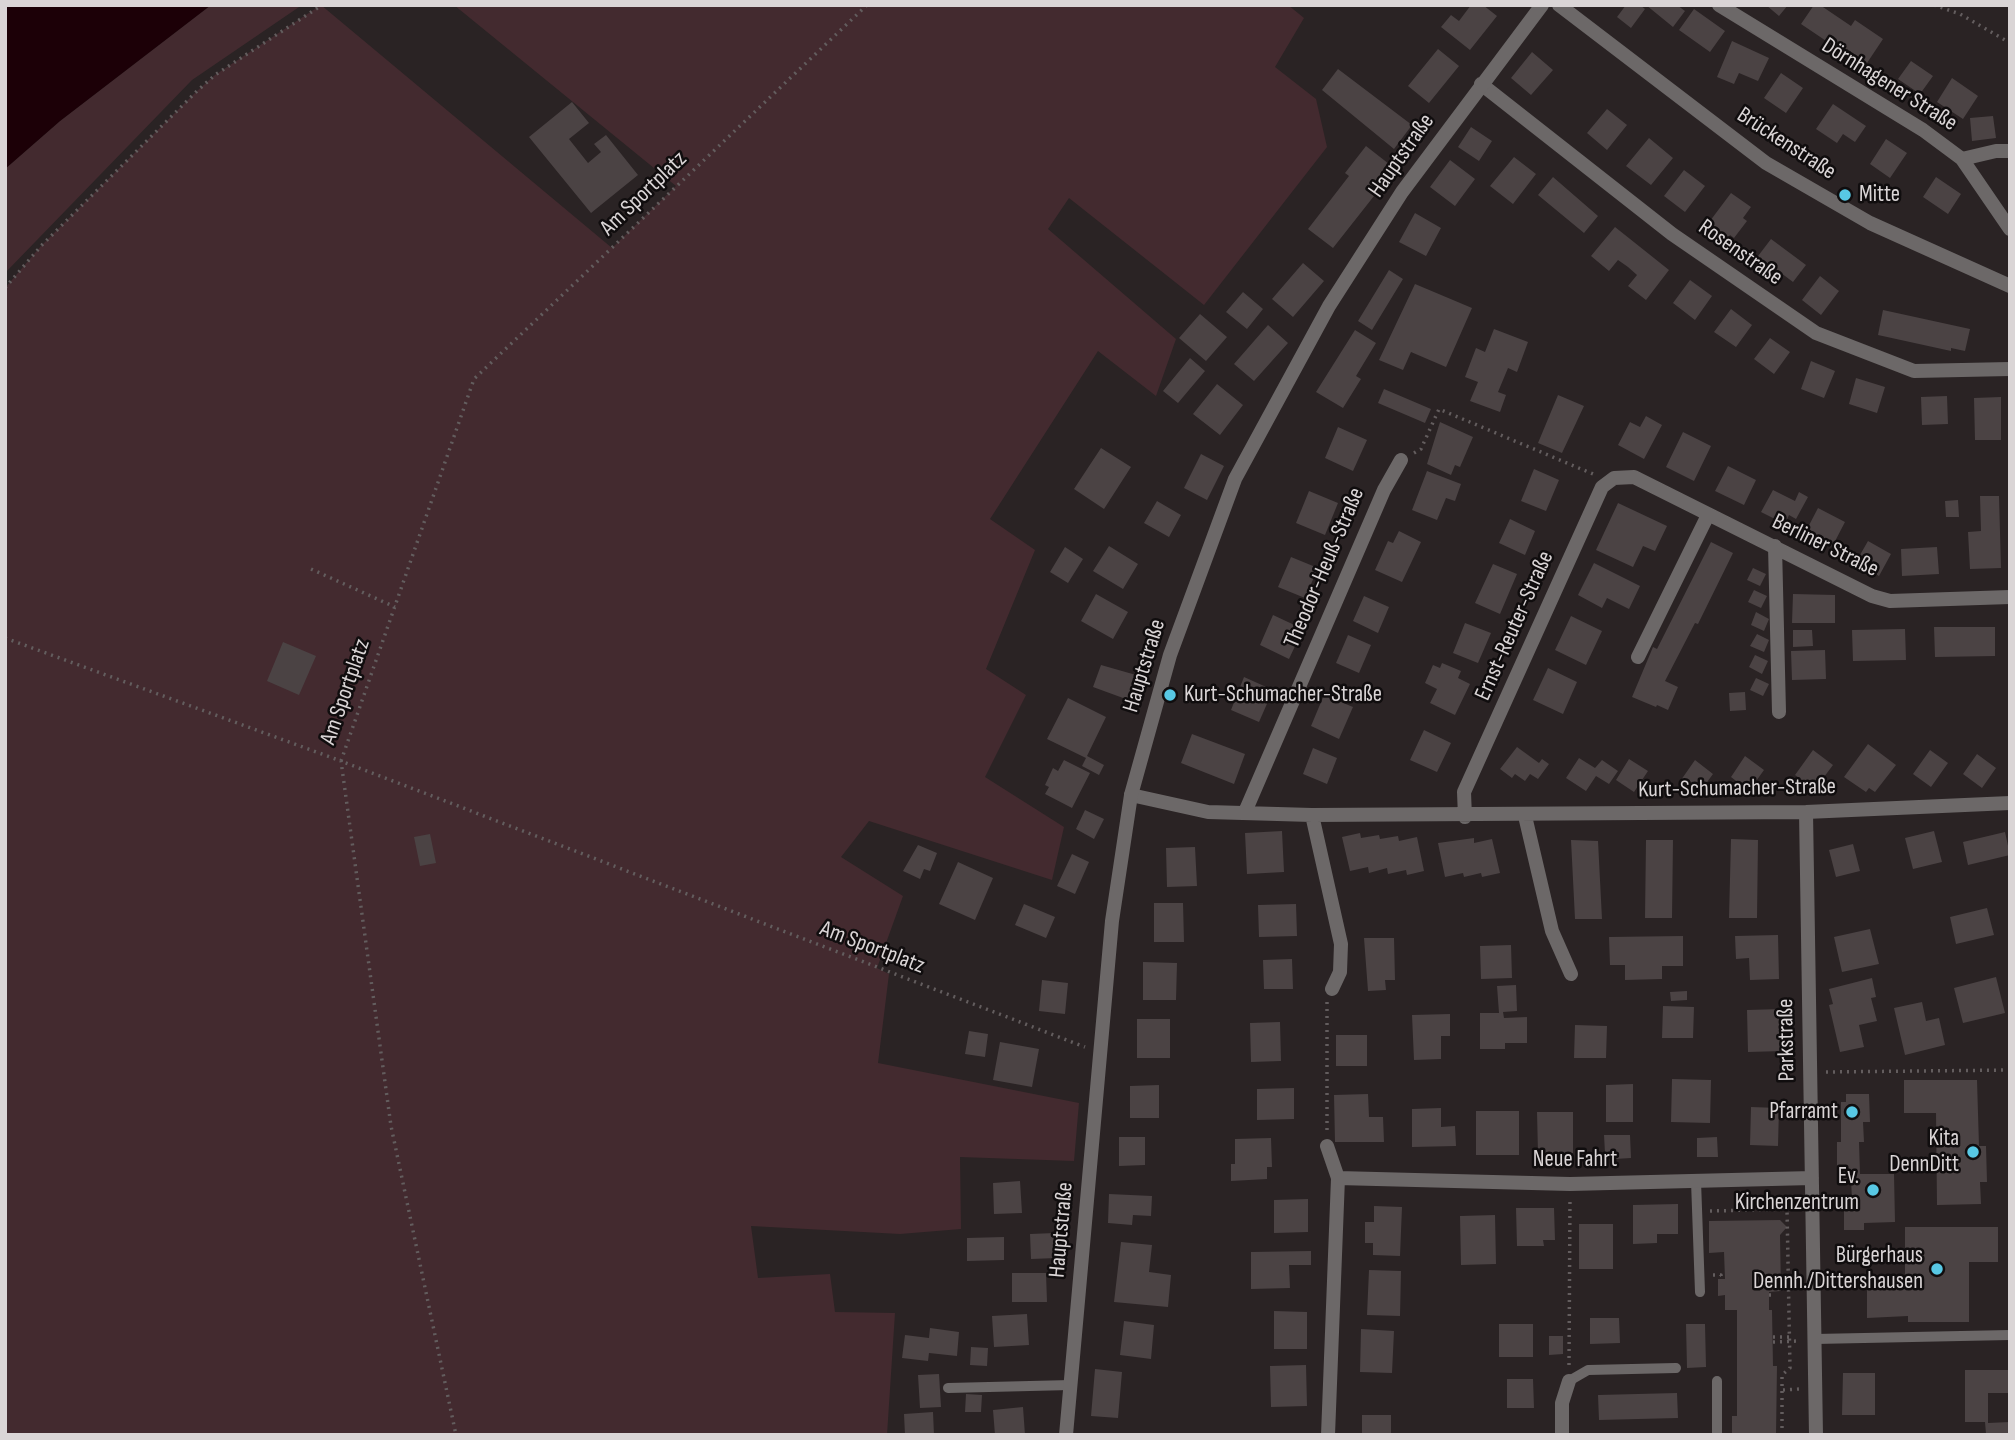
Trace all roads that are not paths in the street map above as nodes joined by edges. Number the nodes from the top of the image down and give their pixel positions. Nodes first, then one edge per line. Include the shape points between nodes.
1 (1542, 5) edge
2 (1559, 5) edge
3 (1719, 5) edge
4 (1481, 84) junction
5 (2010, 151) edge
6 (1962, 159) junction
7 (2010, 229) edge
8 (2010, 286) edge
9 (2010, 369) edge
10 (1401, 460) road end
11 (1634, 477) joint
12 (1708, 515) junction
13 (1775, 546) junction
14 (2010, 597) edge
15 (1638, 657) dead end
16 (1779, 712) dead end
17 (1131, 795) junction
18 (2010, 803) edge
19 (1245, 812) junction
20 (1806, 812) junction
21 (1312, 815) junction
22 (1525, 816) junction
23 (1465, 817) junction
24 (1571, 974) dead end
25 (1332, 989) road end
26 (1327, 1146) road end
27 (1338, 1178) junction
28 (1812, 1178) junction
29 (1696, 1181) junction
30 (1700, 1292) dead end
31 (2010, 1335) edge
32 (1812, 1340) junction
33 (1676, 1368) dead end
34 (1569, 1381) joint
35 (1717, 1381) dead end
36 (1071, 1385) junction
37 (948, 1388) dead end
38 (1066, 1435) edge
39 (1328, 1435) edge
40 (1562, 1435) edge
41 (1717, 1435) edge
42 (1816, 1435) edge

1 - 4 street, Hauptstraße
2 - 8 street, Brückenstraße via 1766,163 1870,223
3 - 6 street, Dörnhagener Straße via 1923,130
4 - 9 street, Rosenstraße via 1672,233 1816,333 1914,371
4 - 17 street, Hauptstraße via 1402,192 1329,306 1235,480 1170,655
5 - 6 street
6 - 7 street, Dörnhagener Straße
10 - 19 street, Theodor-Heuß-Straße via 1384,489
11 - 12 street, Berliner Straße
11 - 23 street, Ernst-Reuter-Straße via 1614,478 1602,487 1464,792
12 - 13 street, Berliner Straße
12 - 15 street
13 - 14 street, Berliner Straße via 1890,601
13 - 16 street
17 - 19 street, Kurt-Schumacher-Straße via 1208,812
17 - 36 street, Hauptstraße via 1112,921
18 - 20 street, Kurt-Schumacher-Straße
19 - 21 street, Kurt-Schumacher-Straße
20 - 22 street, Kurt-Schumacher-Straße
20 - 28 street, Parkstraße
21 - 23 street, Kurt-Schumacher-Straße
21 - 25 street via 1341,944 1340,972
22 - 23 street, Kurt-Schumacher-Straße
22 - 24 street via 1552,931
26 - 27 street
27 - 29 street, Neue Fahrt via 1570,1184
27 - 39 street
28 - 29 street, Neue Fahrt
28 - 32 street, Parkstraße
29 - 30 lane
31 - 32 lane
32 - 42 street, Parkstraße
33 - 34 lane via 1588,1370
34 - 40 street via 1562,1403
35 - 41 lane
36 - 37 lane
36 - 38 street, Hauptstraße

